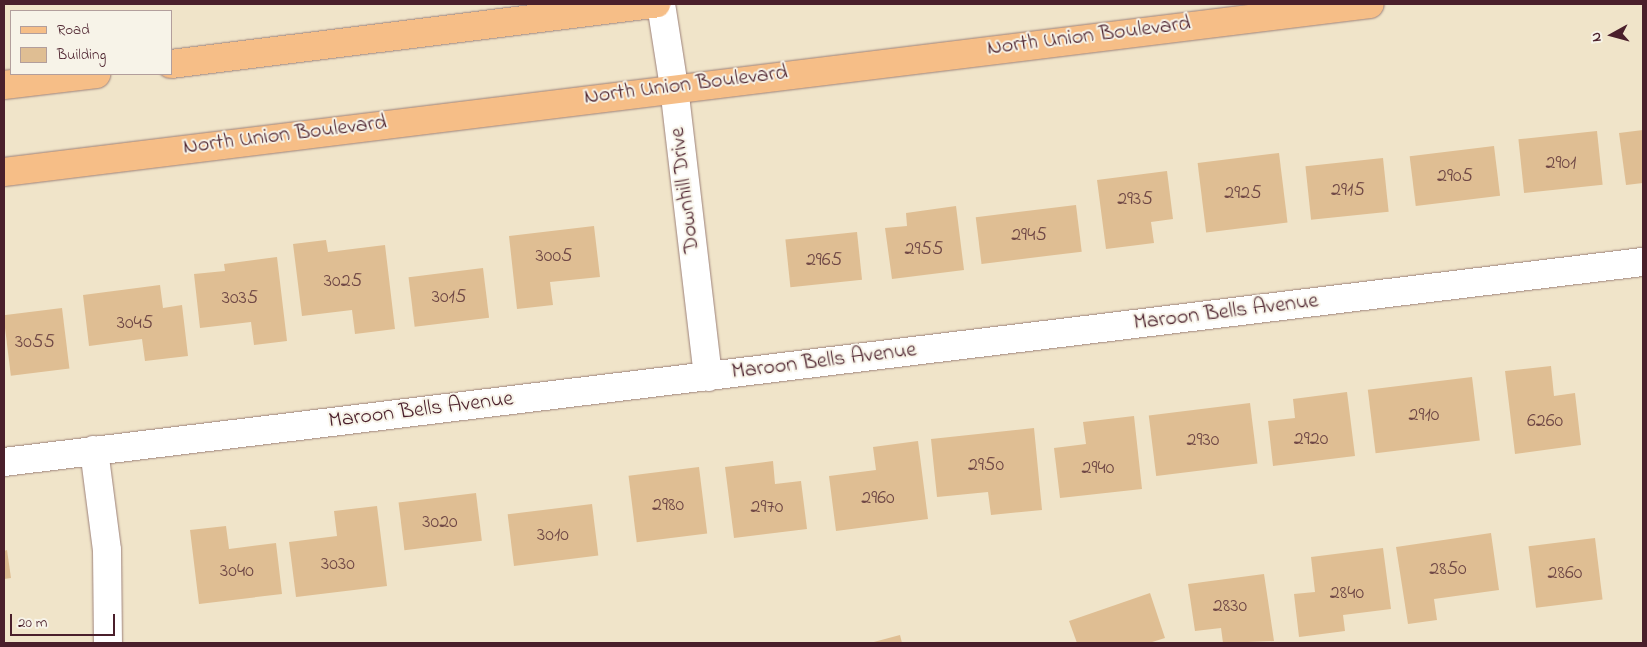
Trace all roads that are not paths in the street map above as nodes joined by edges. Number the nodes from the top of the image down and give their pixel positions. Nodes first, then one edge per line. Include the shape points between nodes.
1 (656, 4) edge
2 (661, 4) edge
3 (1370, 4) edge
4 (172, 64) edge
5 (88, 75) edge
6 (4, 85) edge
7 (674, 87) junction
8 (4, 172) edge
9 (1643, 262) edge
10 (708, 376) junction
11 (94, 450) junction
12 (4, 462) edge
13 (108, 643) edge

1 - 4 main road
2 - 7 street, Downhill Drive
3 - 7 main road, North Union Boulevard
5 - 6 main road
7 - 8 main road, North Union Boulevard
7 - 10 street, Downhill Drive
9 - 10 street, Maroon Bells Avenue
10 - 11 street, Maroon Bells Avenue
11 - 12 street, Maroon Bells Avenue
11 - 13 street via 107,550

